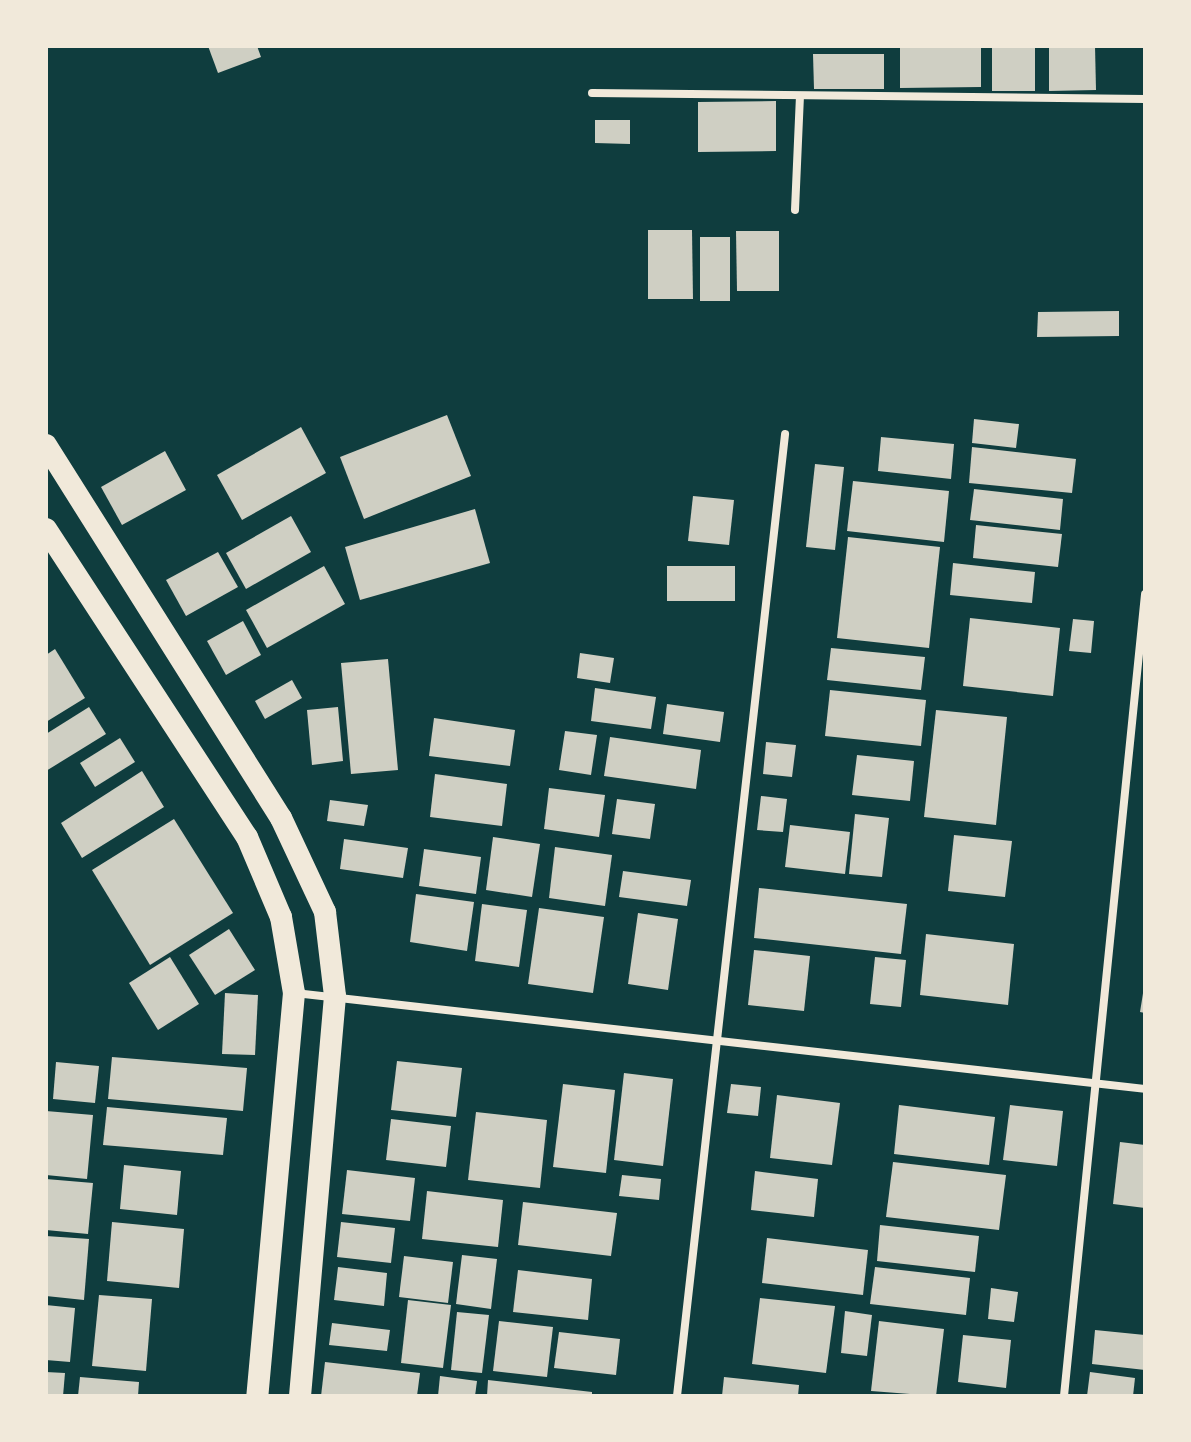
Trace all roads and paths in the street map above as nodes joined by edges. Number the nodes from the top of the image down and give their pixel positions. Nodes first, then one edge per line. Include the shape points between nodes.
1 (592, 93) dead end
2 (800, 97) junction
3 (1145, 99) edge
4 (795, 210) dead end
5 (785, 434) dead end
6 (46, 445) edge
7 (46, 529) edge
8 (1145, 594) edge
9 (294, 993) junction
10 (335, 996) junction
11 (712, 1041) junction
12 (1095, 1084) junction
13 (1145, 1089) edge
14 (257, 1396) edge
15 (300, 1396) edge
16 (677, 1396) edge
17 (1064, 1396) edge

1 - 2 street
2 - 3 street
2 - 4 street
5 - 11 street
6 - 10 highway via 281,818 325,912
7 - 9 highway via 247,837 281,917
8 - 12 street
9 - 10 street
9 - 14 highway
10 - 11 street
10 - 15 highway
11 - 12 street
11 - 16 street
12 - 13 street
12 - 17 street

